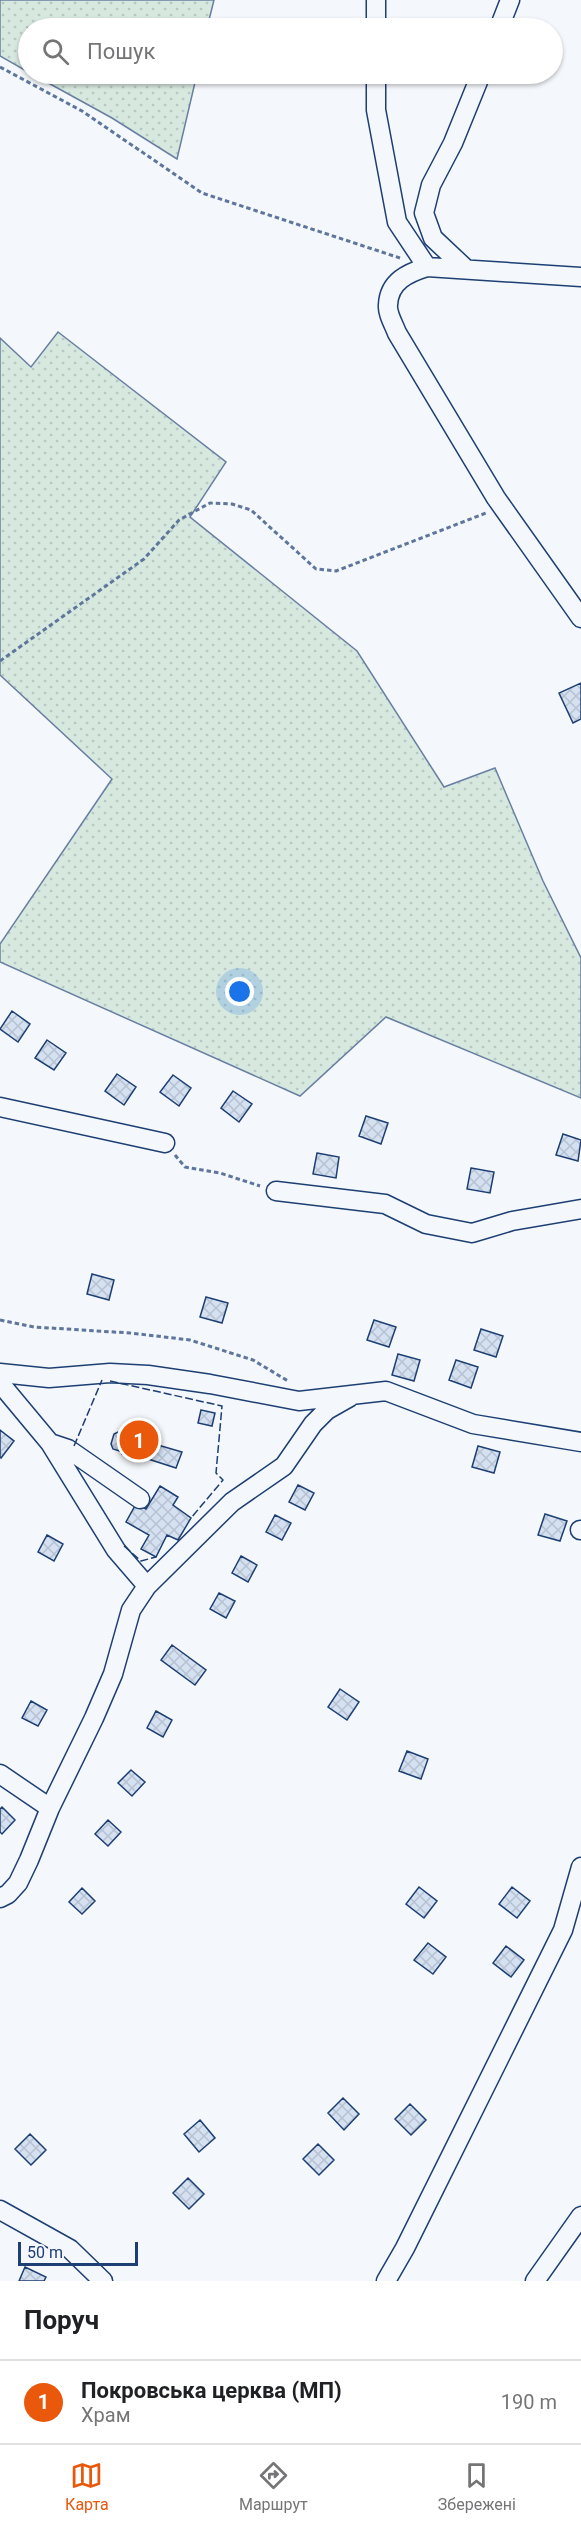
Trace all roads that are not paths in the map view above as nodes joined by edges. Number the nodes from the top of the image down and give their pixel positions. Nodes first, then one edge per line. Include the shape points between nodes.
1 (376, 0) edge
2 (510, 0) edge
3 (376, 18) edge
4 (503, 18) edge
5 (376, 84) edge
6 (477, 84) edge
7 (427, 267) junction
8 (466, 269) junction
9 (581, 277) edge
10 (581, 618) edge
11 (0, 1107) edge
12 (165, 1143) road end
13 (276, 1191) road end
14 (581, 1209) edge
15 (0, 1373) edge
16 (0, 1383) edge
17 (350, 1396) junction
18 (581, 1442) edge
19 (50, 1443) junction
20 (140, 1499) dead end
21 (147, 1586) junction
22 (0, 1774) edge
23 (50, 1808) junction
24 (581, 1867) edge
25 (0, 1898) edge
26 (0, 2210) edge
27 (581, 2216) edge
28 (103, 2281) edge
29 (386, 2281) edge
30 (535, 2281) edge

1 - 3 street
2 - 4 street
5 - 7 street via 376,110 397,222
6 - 8 street via 431,185 424,213 433,238
7 - 8 street
7 - 10 street via 405,274 393,287 387,306 397,333 502,507
8 - 9 street
11 - 12 street
13 - 14 street via 385,1204 426,1224 472,1233 512,1221
15 - 17 street via 49,1378 110,1373 148,1375 299,1401
16 - 19 street
17 - 18 street via 386,1391 473,1424
17 - 21 street via 313,1424 284,1466 232,1502
19 - 20 street via 68,1449
19 - 21 street via 116,1550
21 - 23 street via 131,1610 113,1674
22 - 23 street
23 - 25 street via 18,1883
24 - 29 street via 563,1930
26 - 28 street via 70,2249
27 - 30 street

